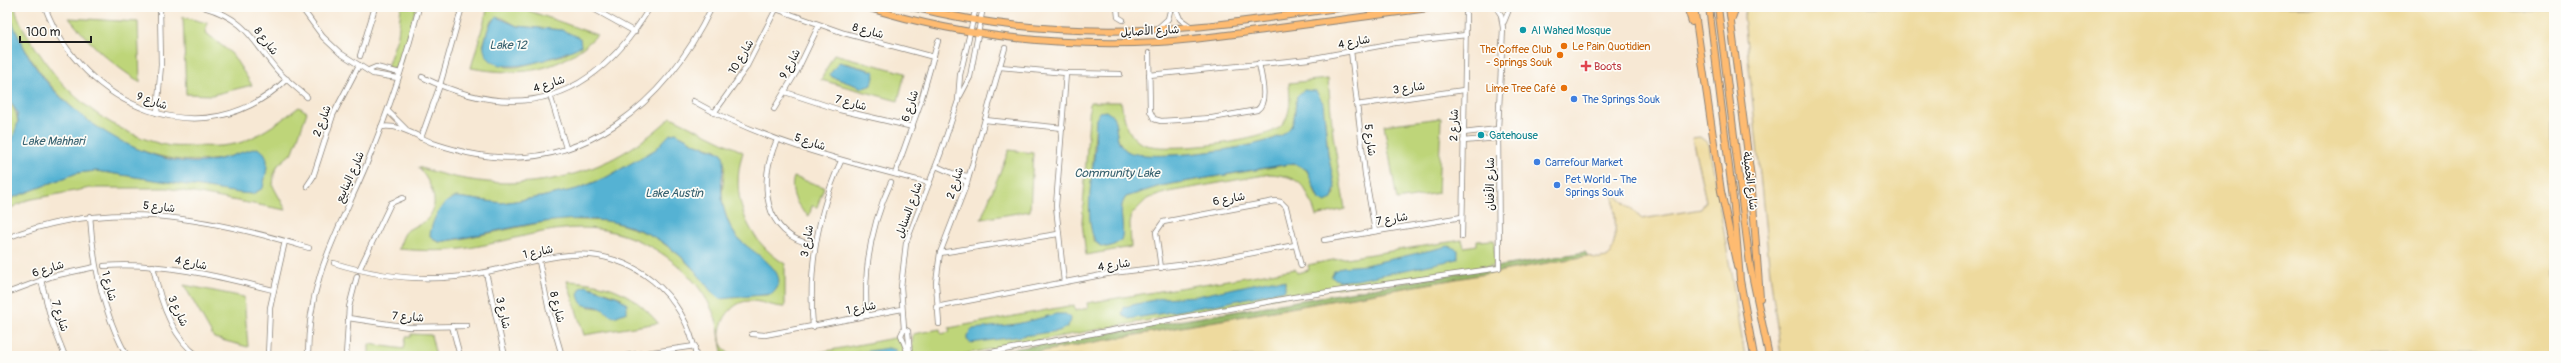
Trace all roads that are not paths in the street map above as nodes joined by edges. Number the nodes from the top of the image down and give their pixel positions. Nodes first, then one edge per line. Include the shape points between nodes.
1 (46, 7) edge
2 (160, 7) edge
3 (204, 7) edge
4 (301, 7) edge
5 (375, 7) edge
6 (419, 7) edge
7 (462, 7) edge
8 (590, 7) edge
9 (650, 7) edge
10 (712, 7) edge
11 (866, 7) edge
12 (913, 7) edge
13 (976, 7) edge
14 (984, 7) edge
15 (1117, 7) edge
16 (1171, 7) edge
17 (1175, 7) edge
18 (1345, 7) edge
19 (1436, 7) edge
20 (1496, 7) edge
21 (1510, 7) edge
22 (1687, 7) edge
23 (1694, 7) edge
24 (1709, 7) edge
25 (1718, 7) edge
26 (1729, 7) edge
27 (1736, 7) edge
28 (776, 8) edge
29 (1466, 14) dead end
30 (978, 20) junction
31 (1123, 20) dead end
32 (1730, 22) junction
33 (819, 25) junction
34 (1191, 27) junction
35 (1503, 28) junction
36 (1157, 29) junction
37 (635, 32) junction
38 (975, 32) junction
39 (1466, 35) junction
40 (1698, 37) junction
41 (938, 41) dead end
42 (1005, 48) dead end
43 (1351, 51) junction
44 (1149, 53) dead end
45 (360, 56) dead end
46 (934, 57) junction
47 (1259, 63) junction
48 (359, 65) junction
49 (1000, 68) junction
50 (369, 70) junction
51 (1066, 73) junction
52 (1120, 74) dead end
53 (1149, 75) junction
54 (399, 76) junction
55 (422, 77) dead end
56 (286, 79) junction
57 (960, 82) junction
58 (967, 84) junction
59 (440, 85) junction
60 (1464, 90) junction
61 (785, 92) junction
62 (550, 95) junction
63 (307, 97) dead end
64 (693, 101) dead end
65 (958, 101) junction
66 (1356, 104) junction
67 (774, 109) dead end
68 (388, 111) junction
69 (157, 113) junction
70 (714, 113) junction
71 (985, 120) junction
72 (381, 127) junction
73 (913, 127) junction
74 (1063, 128) junction
75 (1498, 129) junction
76 (1488, 131) junction
77 (1474, 132) junction
78 (1463, 133) junction
79 (412, 134) junction
80 (421, 138) junction
81 (1488, 138) junction
82 (1498, 138) junction
83 (1475, 139) junction
84 (777, 140) junction
85 (1463, 141) junction
86 (566, 148) junction
87 (841, 161) junction
88 (936, 166) junction
89 (894, 174) junction
90 (954, 174) junction
91 (968, 176) junction
92 (891, 182) dead end
93 (929, 183) junction
94 (966, 183) junction
95 (307, 186) dead end
96 (403, 198) dead end
97 (90, 216) junction
98 (1462, 217) junction
99 (1375, 231) junction
100 (1058, 234) junction
101 (1462, 237) dead end
102 (7, 238) edge
103 (1324, 240) dead end
104 (285, 241) junction
105 (815, 245) junction
106 (1295, 245) junction
107 (309, 248) dead end
108 (940, 253) junction
109 (539, 261) junction
110 (334, 263) dead end
111 (104, 266) dead end
112 (153, 266) junction
113 (1301, 266) dead end
114 (95, 267) junction
115 (1161, 268) junction
116 (359, 270) junction
117 (486, 273) junction
118 (357, 276) dead end
119 (40, 280) junction
120 (1740, 280) junction
121 (1064, 282) junction
122 (273, 290) junction
123 (7, 293) edge
124 (936, 306) junction
125 (902, 309) junction
126 (1761, 310) junction
127 (867, 316) junction
128 (348, 318) junction
129 (939, 324) dead end
130 (452, 326) junction
131 (467, 326) dead end
132 (813, 327) junction
133 (904, 329) junction
134 (752, 334) dead end
135 (910, 342) junction
136 (903, 344) junction
137 (695, 346) junction
138 (65, 356) edge
139 (127, 356) edge
140 (198, 356) edge
141 (268, 356) edge
142 (308, 356) edge
143 (346, 356) edge
144 (460, 356) edge
145 (505, 356) edge
146 (562, 356) edge
147 (625, 356) edge
148 (696, 356) edge
149 (909, 356) edge
150 (970, 356) edge
151 (1754, 356) edge
152 (1768, 356) edge

1 - 69 street, شارع 9 via 66,46 86,70 121,99
2 - 69 street via 161,65
3 - 56 street, شارع 8 via 225,14 251,34
4 - 48 street via 331,46
5 - 45 street
6 - 54 street, شارع الينابيع
7 - 59 street
8 - 37 street
9 - 37 street, شارع 4
10 - 86 street via 672,75 648,100 615,127
11 - 38 main road, شارع الأصايل
12 - 30 main road, شارع الأصايل
13 - 30 street, شارع السنابل
14 - 30 street, شارع السنابل
15 - 31 street via 1118,17
16 - 36 street via 1168,19
17 - 34 street via 1180,19
18 - 34 main road, شارع الأصايل
19 - 38 main road, شارع الأصايل via 1159,42 1054,41
20 - 35 street, شارع الأفنان via 1501,15
21 - 35 street, شارع الأفنان
22 - 40 main road
23 - 40 main road
24 - 120 main road, شارع الخميلة via 1731,183
25 - 126 main road, شارع الخميلة via 1752,274
26 - 32 main road
27 - 32 main road
28 - 33 street, شارع 8
28 - 70 street, شارع 10 via 746,68
29 - 39 street, شارع 2
30 - 36 main road, شارع الأصايل via 1066,30
30 - 38 street, شارع السنابل
32 - 126 main road via 1752,178
33 - 46 street, شارع 8
33 - 61 street, شارع 9
34 - 36 main road, شارع الأصايل
35 - 75 street, شارع الأفنان
37 - 62 street, شارع 4 via 598,71 575,85
38 - 57 street, شارع السنابل
38 - 58 street, شارع السنابل
39 - 43 street, شارع 4
39 - 60 street, شارع 2
40 - 120 main road via 1721,191
41 - 46 street, شارع 6
42 - 49 street, شارع 2
43 - 47 street, شارع 4 via 1309,59
43 - 66 street, شارع 5
44 - 53 street
46 - 73 street, شارع 6
47 - 53 street, شارع 4
47 - 53 street via 1264,99 1261,107 1254,111 1212,118 1172,121 1154,119 1150,111
48 - 50 street
48 - 95 street, شارع 2 via 338,103 327,129 313,177
49 - 51 street
49 - 71 street, شارع 2
50 - 54 street via 374,75
50 - 54 street via 376,67
51 - 52 street
51 - 74 street
54 - 68 street, شارع الينابيع
55 - 59 street, شارع 4
56 - 63 street, شارع 8
56 - 69 street, شارع 9 via 254,105 230,114 192,119
57 - 58 street
57 - 65 street, شارع السنابل
58 - 65 street, شارع السنابل
59 - 62 street, شارع 4 via 468,96 497,101 523,101
59 - 80 street
60 - 66 street, شارع 3
60 - 78 street, شارع 2
61 - 67 street, شارع 9
61 - 73 street, شارع 7 via 853,114
62 - 86 street
64 - 70 street, شارع 5
65 - 88 street, شارع السنابل
66 - 99 street, شارع 5
68 - 72 street, شارع الينابيع
68 - 79 street
70 - 84 street, شارع 5
71 - 74 street
71 - 91 street, شارع 2
72 - 79 street via 395,127
72 - 142 street, شارع الينابيع via 320,270 312,307
73 - 89 street, شارع 6
74 - 100 street via 1057,185
75 - 76 street
75 - 82 street, شارع الأفنان
76 - 77 street
76 - 81 street
77 - 78 street
77 - 83 street
78 - 85 street, شارع 2
79 - 80 street
80 - 86 street via 456,150 488,156 528,156
81 - 82 street
81 - 83 street
82 - 150 street, شارع الأفنان via 1499,268 1294,298
83 - 85 street
84 - 87 street, شارع 5
84 - 105 street via 766,174 769,206 775,219 787,233
85 - 98 street, شارع 2
87 - 89 street, شارع 5
87 - 105 street, شارع 3 via 825,201
88 - 90 street
88 - 93 street, شارع السنابل
89 - 93 street, شارع 5
90 - 91 street
90 - 94 street
91 - 94 street, شارع 2
92 - 127 street via 870,245 866,280
93 - 125 street, شارع السنابل via 913,222 904,254 901,276
94 - 108 street, شارع 2
96 - 116 street via 391,203
97 - 102 street, شارع 5 via 40,226
97 - 104 street, شارع 5 via 126,214 168,217 242,230
97 - 114 street, شارع 1
98 - 99 street, شارع 7
98 - 101 street, شارع 2
99 - 103 street, شارع 7
100 - 108 street
100 - 121 street
104 - 107 street, شارع 5
104 - 122 street
105 - 132 street, شارع 3 via 811,292
106 - 113 street, شارع 6
106 - 115 street, شارع 4
106 - 115 street, شارع 6 via 1286,207 1281,202 1232,207 1160,224 1156,232
108 - 124 street, شارع 2
109 - 117 street, شارع 1
109 - 137 street, شارع 1 via 569,255 588,255 616,260 638,270 657,283 672,298 686,321
109 - 146 street, شارع 8 via 547,303
110 - 116 street, شارع 1
111 - 112 street, شارع 4
112 - 122 street, شارع 4 via 204,274
112 - 140 street, شارع 3 via 166,310 179,335
114 - 119 street, شارع 6
114 - 139 street, شارع 1 via 106,308
115 - 121 street, شارع 4 via 1112,273
116 - 117 street, شارع 1 via 415,278 453,278
117 - 145 street, شارع 3
118 - 128 street
119 - 123 street, شارع 6
119 - 138 street, شارع 7 via 52,323
120 - 151 main road, شارع الخميلة
121 - 124 street, شارع 4
122 - 141 street
124 - 129 street, شارع 2
125 - 127 street, شارع 1
125 - 133 street, شارع السنابل
126 - 152 main road, شارع الخميلة
127 - 132 street, شارع 1
128 - 130 street, شارع 7 via 409,327
128 - 143 street
130 - 131 street, شارع 7
130 - 144 street
132 - 134 street, شارع 1 via 765,335
133 - 135 street, شارع السنابل via 909,332
133 - 136 street, شارع السنابل via 901,334
135 - 136 street
135 - 149 street, شارع السنابل
136 - 149 street, شارع السنابل
137 - 147 street
137 - 148 street, شارع 1

